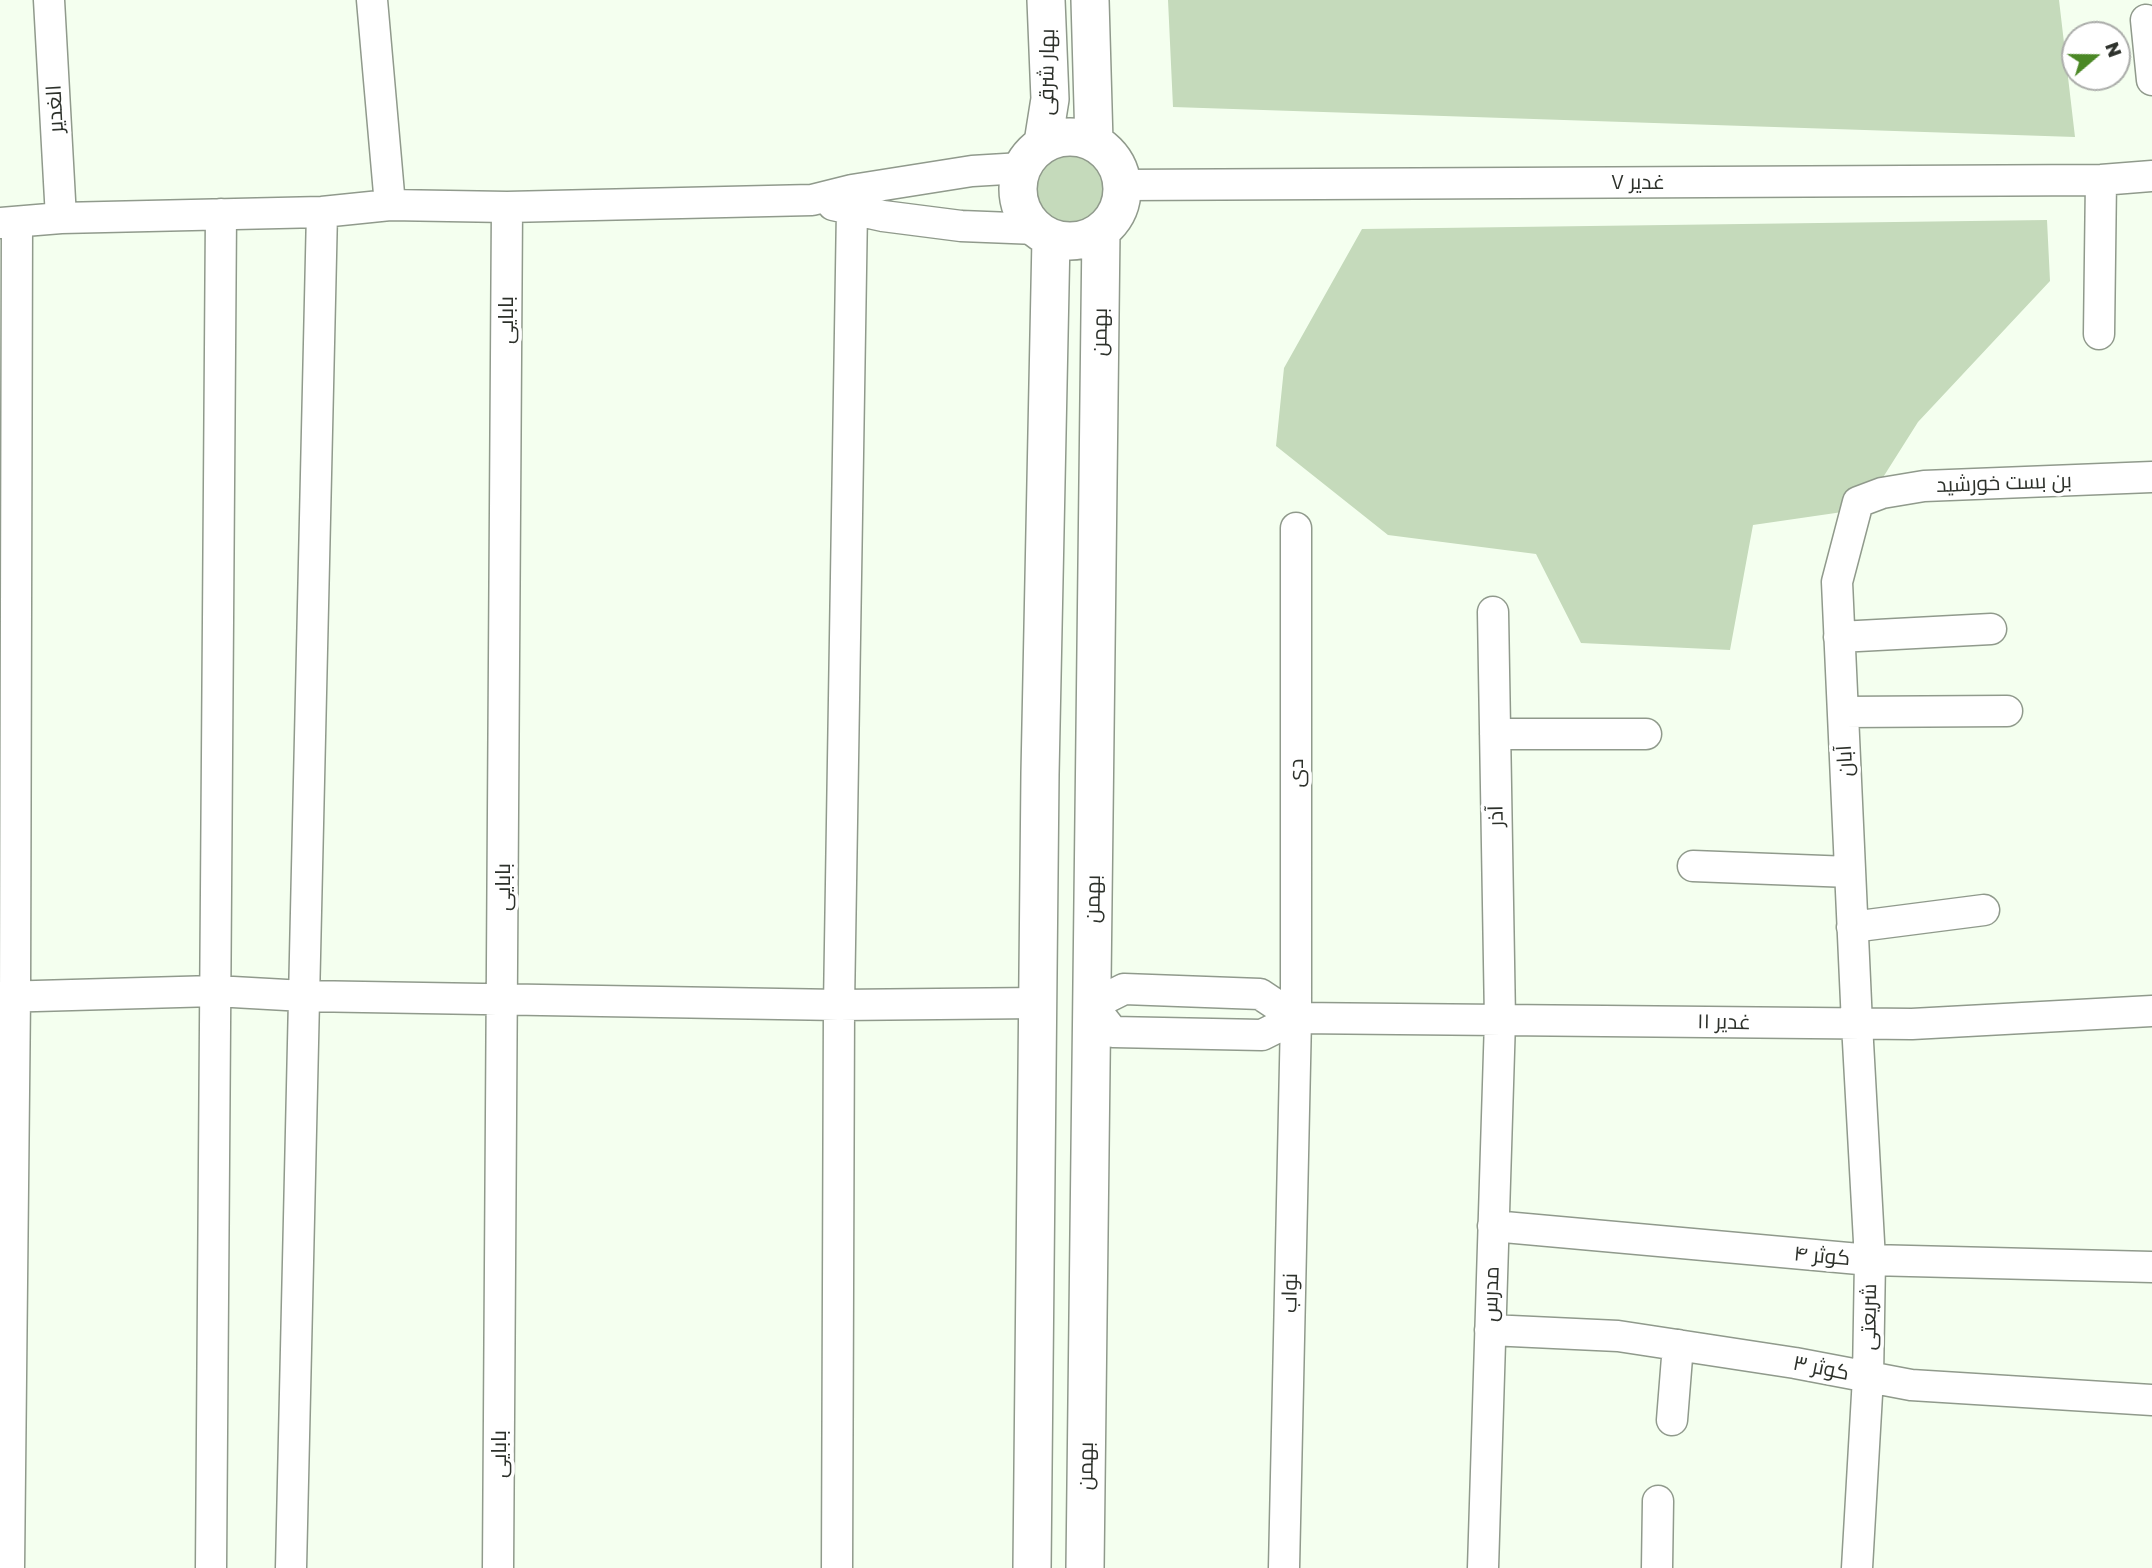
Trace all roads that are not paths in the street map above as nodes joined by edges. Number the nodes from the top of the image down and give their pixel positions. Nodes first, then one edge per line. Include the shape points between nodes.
1 (49, 0) edge
2 (372, 0) edge
3 (1046, 0) edge
4 (1090, 0) edge
5 (2146, 20) dead end
6 (2152, 80) edge
7 (1094, 142) junction
8 (1032, 156) junction
9 (2152, 176) edge
10 (2101, 180) junction
11 (1123, 185) junction
12 (812, 200) junction
13 (390, 205) junction
14 (507, 207) junction
15 (852, 209) junction
16 (322, 212) junction
17 (221, 214) junction
18 (61, 218) junction
19 (9, 223) edge
20 (1101, 231) junction
21 (1044, 234) junction
22 (2099, 334) dead end
23 (2152, 478) edge
24 (1858, 502) joint
25 (1296, 528) dead end
26 (1493, 612) dead end
27 (1991, 629) dead end
28 (1839, 637) junction
29 (2007, 710) dead end
30 (1843, 712) junction
31 (1495, 734) junction
32 (1646, 734) dead end
33 (1693, 866) dead end
34 (1850, 872) junction
35 (1984, 910) dead end
36 (1852, 927) junction
37 (215, 991) junction
38 (304, 996) junction
39 (7, 997) edge
40 (502, 999) junction
41 (1038, 1003) junction
42 (839, 1005) junction
43 (1092, 1005) junction
44 (2152, 1011) edge
45 (1296, 1018) junction
46 (1500, 1020) junction
47 (1857, 1024) junction
48 (1493, 1226) junction
49 (1870, 1260) junction
50 (2152, 1267) edge
51 (1490, 1329) junction
52 (1678, 1345) junction
53 (1868, 1377) junction
54 (2152, 1400) edge
55 (1672, 1420) dead end
56 (1658, 1501) dead end
57 (9, 1568) edge
58 (211, 1568) edge
59 (291, 1568) edge
60 (498, 1568) edge
61 (837, 1568) edge
62 (1032, 1568) edge
63 (1085, 1568) edge
64 (1284, 1568) edge
65 (1483, 1568) edge
66 (1657, 1568) edge
67 (1857, 1568) edge

1 - 18 street, الغدیر
2 - 13 street
3 - 8 street, بهار شرقی via 1050,99
4 - 7 street, بهار شرقی
5 - 6 street
7 - 8 street via 1077,136 1059,137
7 - 11 street via 1108,153
8 - 12 street
8 - 21 street via 1017,185 1019,201 1026,217
9 - 10 street, غدیر ۷
10 - 11 street, غدیر ۷
10 - 22 street
11 - 20 street via 1121,202
12 - 14 street
12 - 15 street
13 - 14 street
13 - 16 street
14 - 40 street, بابایی
15 - 21 street
15 - 42 street
16 - 17 street
16 - 38 street
17 - 18 street
17 - 37 street
18 - 19 street
19 - 39 street
20 - 21 street via 1067,241
20 - 43 street, بهمن
21 - 41 street
23 - 24 street, بن بست خورشید via 1924,485
24 - 28 street, آبان via 1837,582
25 - 45 street, دی
26 - 31 street, آذر
27 - 28 street
28 - 30 street, آبان
29 - 30 street
30 - 34 street, آبان
31 - 32 street
31 - 46 street, آذر
33 - 34 street
34 - 36 street, آبان
35 - 36 street
36 - 47 street, آبان
37 - 38 street
37 - 39 street
37 - 58 street
38 - 40 street
38 - 59 street
39 - 57 street
40 - 42 street
40 - 60 street, بابایی
41 - 42 street
41 - 43 street
41 - 62 street
42 - 61 street
43 - 45 street via 1124,989 1259,994
43 - 45 street via 1113,1032 1262,1035
43 - 63 street, بهمن
44 - 47 street, غدیر ۱۱
45 - 46 street, غدیر ۱۱
45 - 64 street, نواب
46 - 47 street, غدیر ۱۱
46 - 48 street, مدرس
47 - 49 street, شریعتی
48 - 49 street, کوثر ۴
48 - 51 street, مدرس
49 - 50 street, کوثر ۴
49 - 53 street, شریعتی
51 - 52 street, کوثر ۳ via 1618,1336
51 - 65 street, مدرس
52 - 53 street, کوثر ۳
52 - 55 street
53 - 54 street, کوثر ۳ via 1911,1385
53 - 67 street, شریعتی
56 - 66 street

